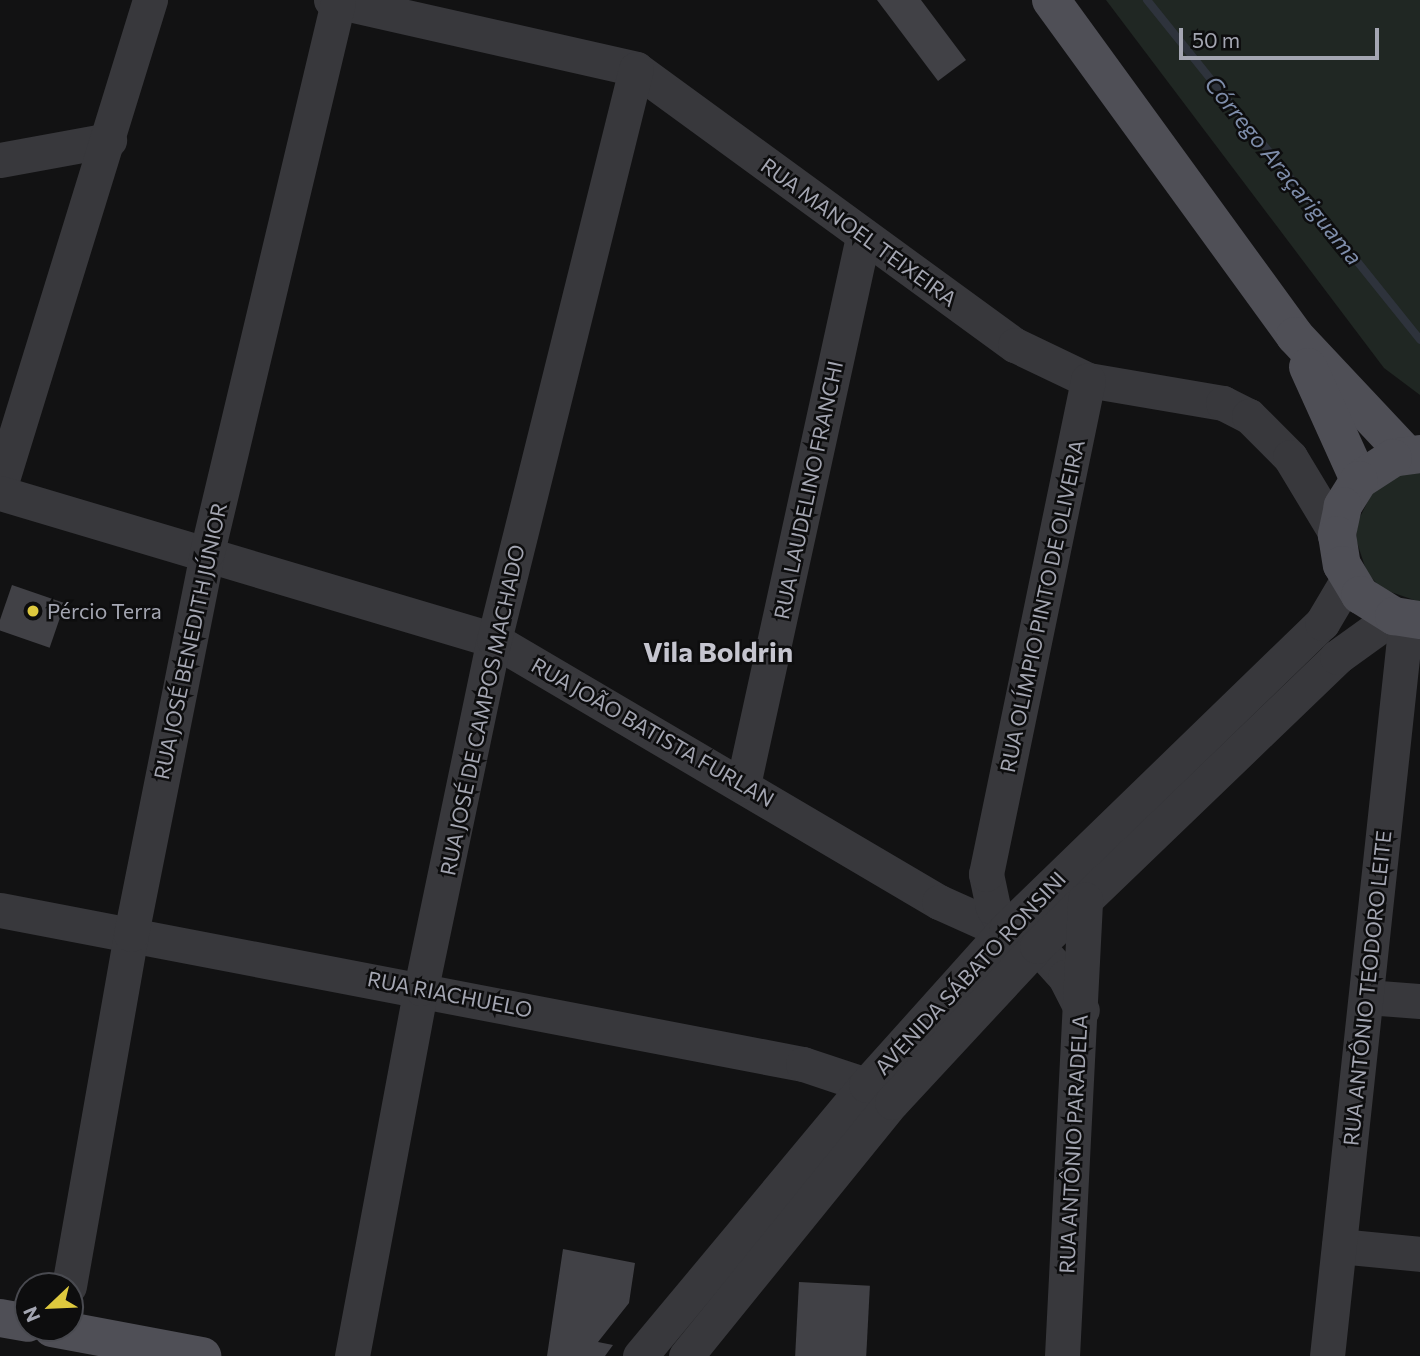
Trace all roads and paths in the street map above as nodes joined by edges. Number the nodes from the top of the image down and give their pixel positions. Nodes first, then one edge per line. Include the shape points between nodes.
1 (150, 0) edge
2 (1051, 0) edge
3 (335, 1) edge
4 (636, 68) junction
5 (109, 140) junction
6 (0, 160) edge
7 (863, 237) junction
8 (1295, 337) junction
9 (1088, 380) junction
10 (1413, 454) edge
11 (1359, 480) junction
12 (0, 486) edge
13 (0, 493) edge
14 (1337, 535) junction
15 (206, 552) junction
16 (1348, 579) junction
17 (1407, 619) edge
18 (494, 639) junction
19 (1337, 657) junction
20 (1399, 684) junction
21 (743, 785) junction
22 (1085, 900) junction
23 (0, 910) edge
24 (1014, 921) junction
25 (131, 934) junction
26 (1037, 946) junction
27 (421, 988) junction
28 (1366, 997) junction
29 (1420, 1001) edge
30 (1082, 1010) junction
31 (879, 1094) junction
32 (751, 1245) junction
33 (1339, 1246) junction
34 (1420, 1254) edge
35 (71, 1272) edge
36 (84, 1333) edge
37 (202, 1356) edge
38 (352, 1356) edge
39 (640, 1356) edge
40 (686, 1356) edge
41 (1062, 1356) edge
42 (1327, 1356) edge

1 - 5 street
2 - 8 main road
3 - 4 street, RUA MANOEL TEIXEIRA
3 - 15 street, RUA JOSÉ BENEDITH JÚNIOR
4 - 7 street, RUA MANOEL TEIXEIRA
4 - 18 street, RUA JOSÉ DE CAMPOS MACHADO
5 - 6 street
5 - 12 street
7 - 9 street, RUA MANOEL TEIXEIRA via 1015,345
7 - 21 street, RUA LAUDELINO FRANCHI
8 - 10 main road
8 - 11 main road
9 - 14 street, RUA MANOEL TEIXEIRA via 1210,400 1249,416 1290,457
9 - 24 street, RUA OLÍMPIO PINTO DE OLIVEIRA via 988,889
10 - 11 main road via 1380,463
11 - 14 main road via 1343,506
13 - 15 street, RUA JOÃO BATISTA FURLAN
14 - 16 main road
15 - 18 street, RUA JOÃO BATISTA FURLAN
15 - 25 street, RUA JOSÉ BENEDITH JÚNIOR
16 - 17 main road via 1376,608
16 - 24 street, AVENIDA SÁBATO RONSINI via 1322,623
17 - 19 street, AVENIDA SÁBATO RONSINI
17 - 20 street, RUA ANTÔNIO TEODORO LEITE
18 - 21 street, RUA JOÃO BATISTA FURLAN
18 - 27 street, RUA JOSÉ DE CAMPOS MACHADO
19 - 20 street via 1371,664
19 - 22 street, AVENIDA SÁBATO RONSINI
20 - 28 street, RUA ANTÔNIO TEODORO LEITE
21 - 24 street, RUA JOÃO BATISTA FURLAN via 939,902
22 - 26 street, AVENIDA SÁBATO RONSINI
22 - 30 street
23 - 25 street, RUA RIACHUELO
24 - 26 street, RUA JOÃO BATISTA FURLAN
24 - 31 street, AVENIDA SÁBATO RONSINI
25 - 27 street, RUA RIACHUELO
25 - 35 street, RUA JOSÉ BENEDITH JÚNIOR
26 - 30 street, RUA ANTÔNIO PARADELA via 1065,977
26 - 31 street, AVENIDA SÁBATO RONSINI
27 - 31 street, RUA RIACHUELO via 803,1065
27 - 38 street, RUA JOSÉ DE CAMPOS MACHADO
28 - 29 street
28 - 33 street, RUA ANTÔNIO TEODORO LEITE
30 - 41 street, RUA ANTÔNIO PARADELA
31 - 32 street, AVENIDA SÁBATO RONSINI
32 - 39 street, AVENIDA SÁBATO RONSINI
32 - 40 street, AVENIDA SÁBATO RONSINI
33 - 34 street
33 - 42 street, RUA ANTÔNIO TEODORO LEITE
36 - 37 main road

